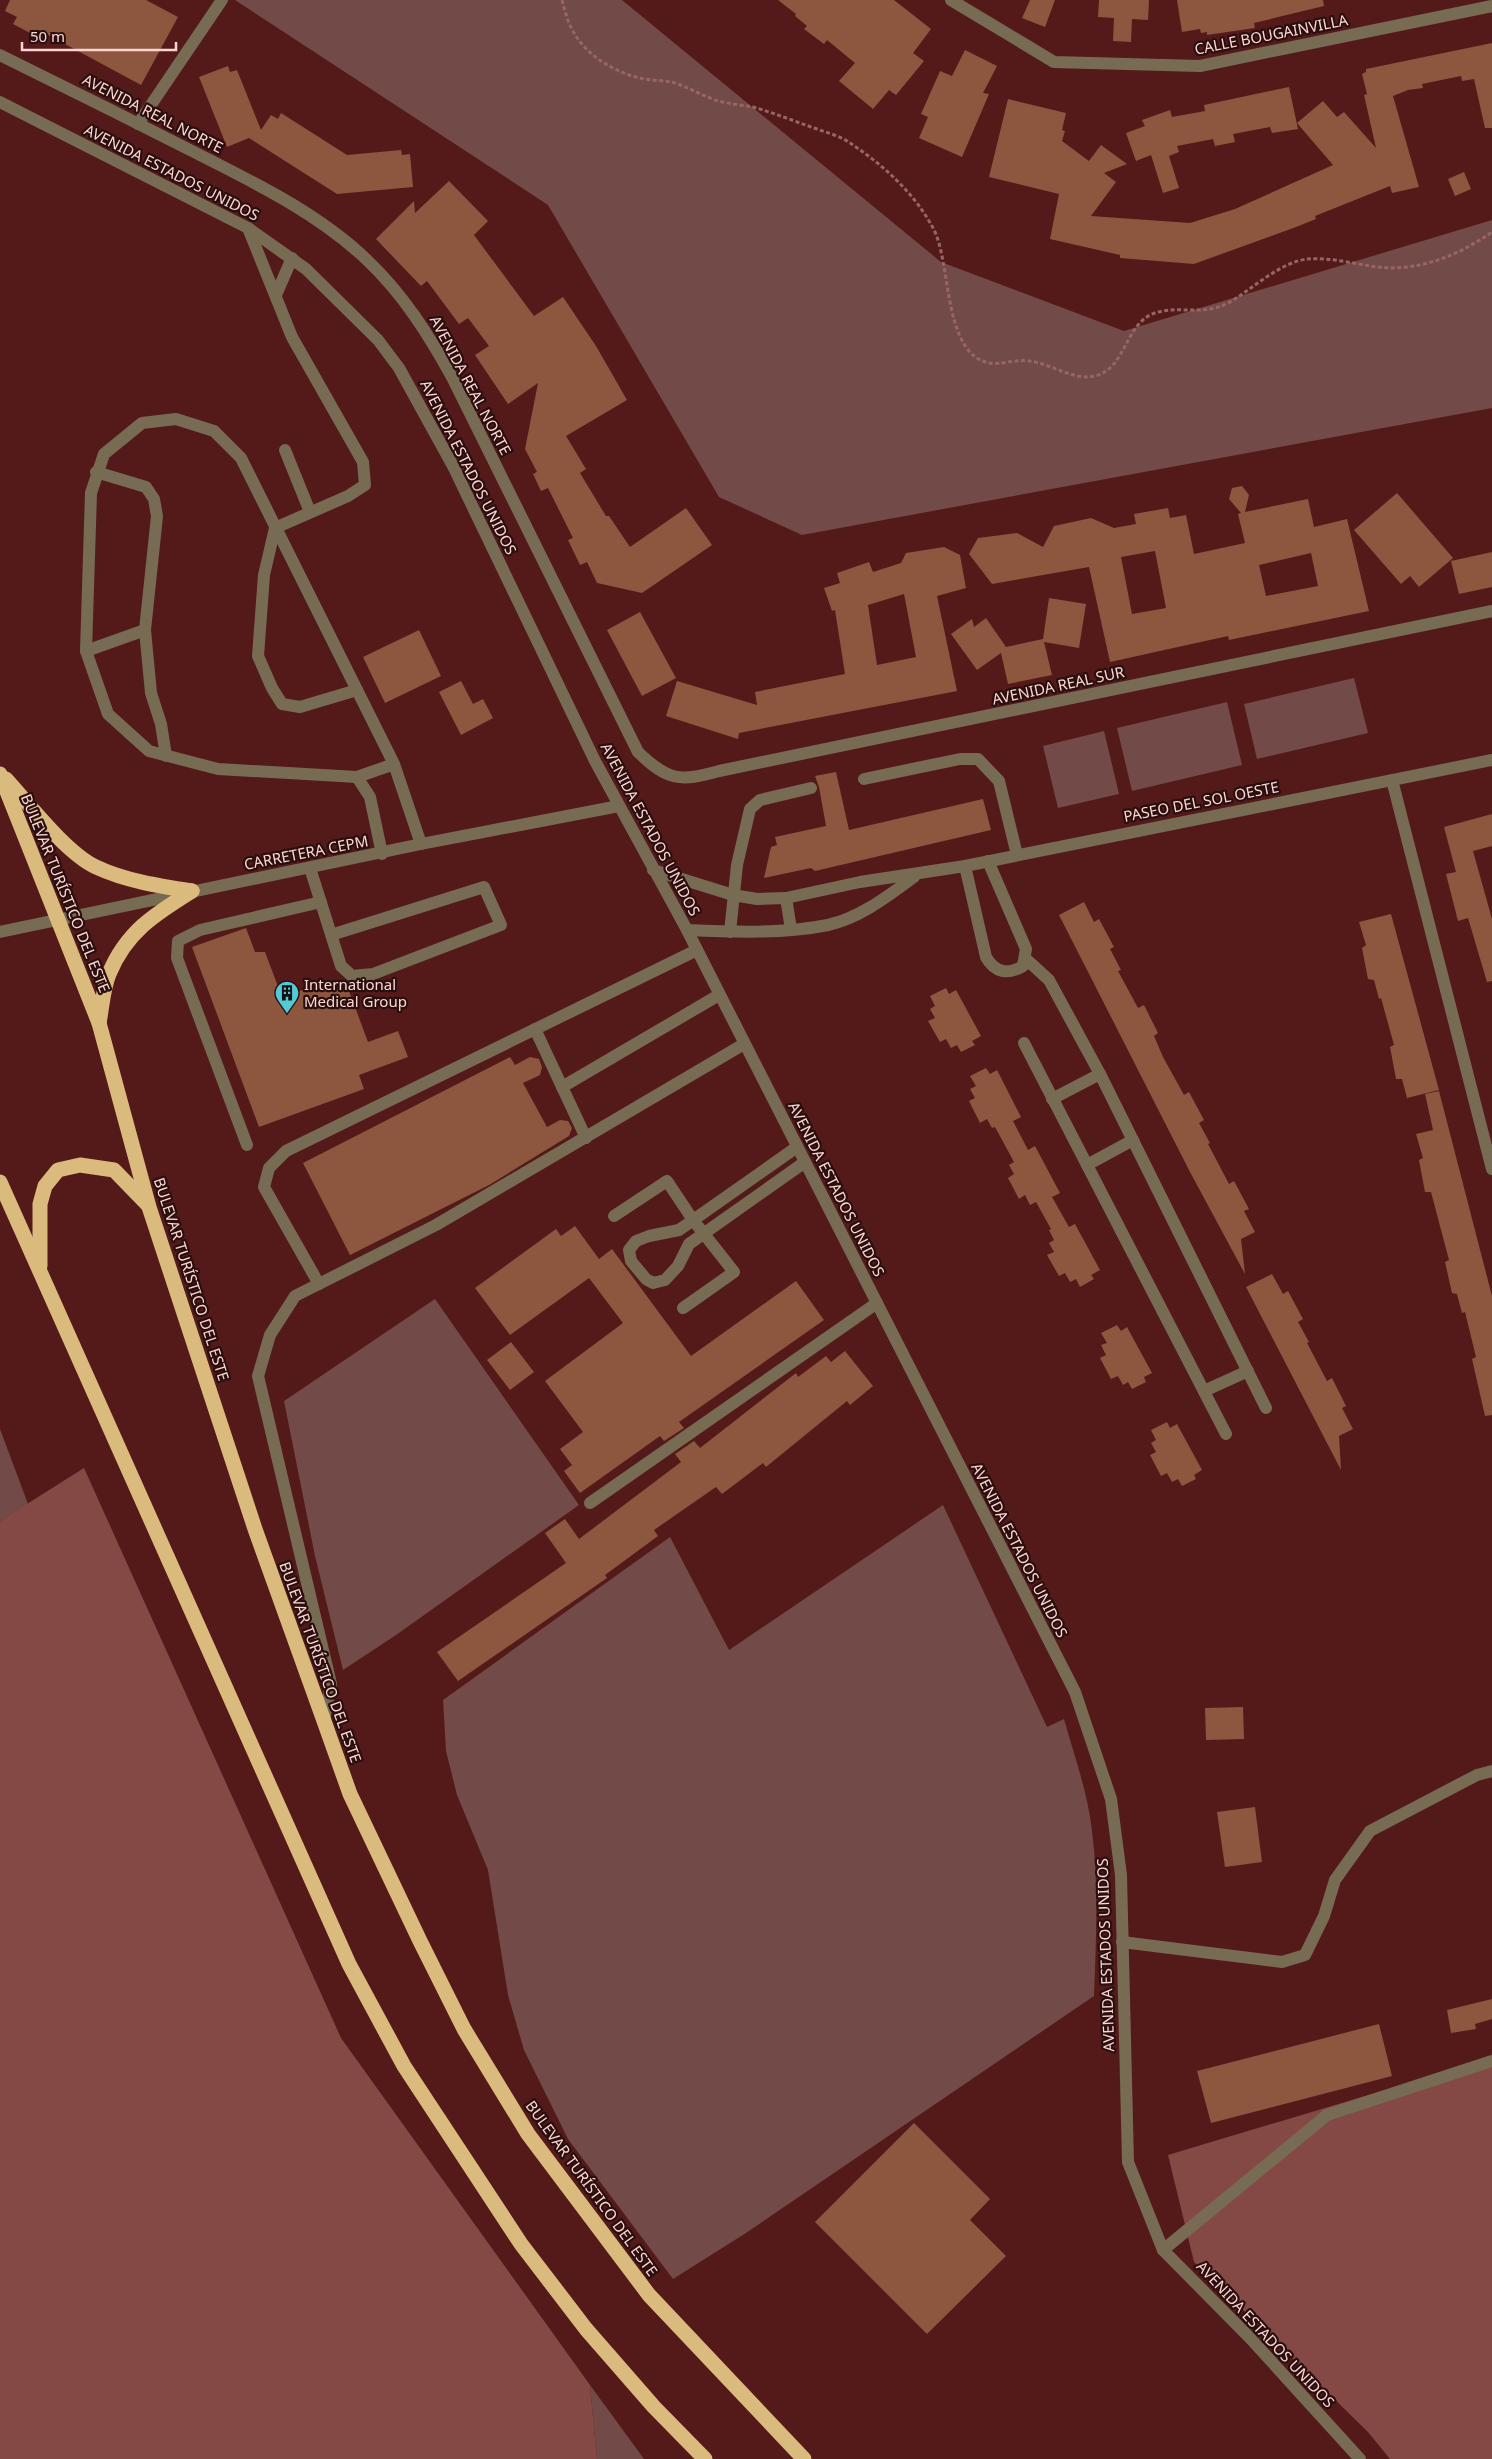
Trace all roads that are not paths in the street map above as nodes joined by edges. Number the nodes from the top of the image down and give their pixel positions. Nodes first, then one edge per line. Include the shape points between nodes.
1 (222, 0) edge
2 (951, 0) edge
3 (1492, 6) edge
4 (0, 55) edge
5 (0, 102) edge
6 (138, 124) junction
7 (248, 228) junction
8 (292, 258) junction
9 (276, 295) junction
10 (285, 450) dead end
11 (96, 472) junction
12 (310, 512) junction
13 (275, 528) junction
14 (1492, 611) edge
15 (145, 630) junction
16 (86, 651) junction
17 (357, 690) junction
18 (638, 752) joint
19 (166, 756) junction
20 (1492, 760) edge
21 (394, 764) junction
22 (0, 773) edge
23 (357, 777) junction
24 (864, 779) dead end
25 (1392, 780) junction
26 (811, 788) dead end
27 (619, 806) junction
28 (421, 844) junction
29 (382, 854) junction
30 (1017, 855) junction
31 (988, 861) junction
32 (965, 866) junction
33 (310, 868) junction
34 (653, 870) junction
35 (916, 875) junction
36 (192, 891) junction
37 (733, 894) junction
38 (786, 898) junction
39 (321, 902) junction
40 (58, 920) junction
41 (790, 929) junction
42 (686, 930) junction
43 (0, 932) edge
44 (730, 932) junction
45 (331, 935) junction
46 (696, 950) junction
47 (1026, 959) junction
48 (719, 995) junction
49 (99, 1023) junction
50 (535, 1029) junction
51 (744, 1044) junction
52 (1024, 1044) dead end
53 (1100, 1074) junction
54 (562, 1087) junction
55 (1052, 1099) junction
56 (586, 1138) junction
57 (1132, 1140) junction
58 (247, 1145) dead end
59 (797, 1147) junction
60 (805, 1162) junction
61 (1087, 1165) junction
62 (1492, 1169) edge
63 (0, 1182) edge
64 (149, 1207) junction
65 (614, 1216) dead end
66 (693, 1220) junction
67 (704, 1234) junction
68 (40, 1273) junction
69 (319, 1284) junction
70 (877, 1303) junction
71 (683, 1308) dead end
72 (1248, 1370) junction
73 (1204, 1391) junction
74 (1266, 1408) dead end
75 (1226, 1434) dead end
76 (590, 1503) dead end
77 (324, 1721) junction
78 (1492, 1771) edge
79 (1122, 1942) junction
80 (1492, 2061) edge
81 (1163, 2250) junction
82 (705, 2459) edge
83 (804, 2459) edge
84 (1360, 2459) edge

1 - 6 street
2 - 3 street, CALLE BOUGAINVILLA via 1054,62 1200,66
4 - 6 street, AVENIDA REAL NORTE
5 - 7 street, AVENIDA ESTADOS UNIDOS
6 - 18 street, AVENIDA REAL NORTE via 282,198 366,259 401,296 430,336 453,379
7 - 8 street, AVENIDA ESTADOS UNIDOS
7 - 9 street
8 - 9 street
8 - 27 street, AVENIDA ESTADOS UNIDOS via 352,313 400,368 453,466
9 - 12 street via 292,337 363,462 365,485
10 - 12 street
11 - 13 street via 104,454 142,423 176,419 214,431 240,458
11 - 15 street via 146,487 154,499 157,516
11 - 16 street via 91,493
12 - 13 street
13 - 17 street
13 - 17 street via 264,575 258,656 272,688 282,704 300,707
14 - 18 street, AVENIDA REAL SUR via 690,779 665,774
15 - 16 street
15 - 19 street via 151,693 161,724
16 - 19 street via 108,714 149,751
17 - 21 street
19 - 23 street via 218,769
20 - 25 street, PASEO DEL SOL OESTE
21 - 23 street
21 - 28 street
22 - 36 highway via 60,839 94,866 142,883
22 - 40 highway, BULEVAR TURÍSTICO DEL ESTE
23 - 29 street via 370,796
24 - 30 street via 960,759 978,759 999,781
25 - 30 street, PASEO DEL SOL OESTE
25 - 62 street
26 - 37 street via 760,800 750,809
27 - 28 street, CARRETERA CEPM
27 - 34 street, AVENIDA ESTADOS UNIDOS
28 - 29 street, CARRETERA CEPM
29 - 33 street, CARRETERA CEPM
30 - 31 street, PASEO DEL SOL OESTE
31 - 32 street, PASEO DEL SOL OESTE
31 - 47 street via 1026,949
32 - 35 street, PASEO DEL SOL OESTE
32 - 47 street via 983,950 991,966 1000,972 1014,972 1023,966
33 - 36 street, CARRETERA CEPM
33 - 39 street
34 - 37 street, PASEO DEL SOL OESTE
34 - 42 street, AVENIDA ESTADOS UNIDOS
35 - 38 street, PASEO DEL SOL OESTE via 860,882
35 - 41 street, PASEO DEL SOL OESTE via 876,904 829,924
36 - 40 street, CARRETERA CEPM
36 - 49 highway via 148,919 126,944 108,975
37 - 38 street, PASEO DEL SOL OESTE via 757,899
37 - 44 street
38 - 41 street
39 - 45 street
39 - 58 street via 200,930 178,941 177,958
40 - 43 street, CARRETERA CEPM
40 - 49 highway, BULEVAR TURÍSTICO DEL ESTE
41 - 44 street, PASEO DEL SOL OESTE
42 - 44 street, PASEO DEL SOL OESTE
42 - 46 street, AVENIDA ESTADOS UNIDOS
45 - 45 street via 484,887 501,925 373,974 352,976 341,966
46 - 48 street, AVENIDA ESTADOS UNIDOS
46 - 50 street
47 - 53 street via 1049,980
48 - 51 street, AVENIDA ESTADOS UNIDOS
48 - 54 street
49 - 64 highway, BULEVAR TURÍSTICO DEL ESTE
50 - 54 street
50 - 69 street via 286,1151 269,1168 264,1187
51 - 56 street
51 - 59 street, AVENIDA ESTADOS UNIDOS
52 - 55 street
53 - 55 street
53 - 57 street
54 - 56 street
55 - 61 street
56 - 69 street via 436,1225
57 - 61 street
57 - 72 street
59 - 60 street, AVENIDA ESTADOS UNIDOS
59 - 66 street
60 - 67 street
60 - 70 street, AVENIDA ESTADOS UNIDOS
61 - 73 street
63 - 68 highway
64 - 68 highway via 114,1170 80,1165 58,1170 45,1186 40,1204
64 - 77 highway, BULEVAR TURÍSTICO DEL ESTE via 255,1529
65 - 66 street via 668,1181
66 - 67 street
66 - 67 street via 679,1230 636,1241 629,1250 631,1260 646,1279 653,1283 665,1280 678,1266 689,1244
67 - 71 street via 734,1272
68 - 82 highway via 349,1964 404,2066 521,2244 586,2329 654,2407
69 - 77 street via 295,1296 270,1335 258,1376 332,1684
70 - 76 street
70 - 79 street, AVENIDA ESTADOS UNIDOS via 1075,1692 1111,1799 1121,1875
72 - 73 street
72 - 74 street
73 - 75 street
77 - 83 highway, BULEVAR TURÍSTICO DEL ESTE via 350,1794 464,2030 528,2134 649,2295
78 - 79 street via 1477,1775 1370,1832 1335,1880 1324,1916 1305,1955 1282,1962
79 - 81 street, AVENIDA ESTADOS UNIDOS via 1128,2162
80 - 81 street via 1326,2115
81 - 84 street, AVENIDA ESTADOS UNIDOS via 1250,2338

